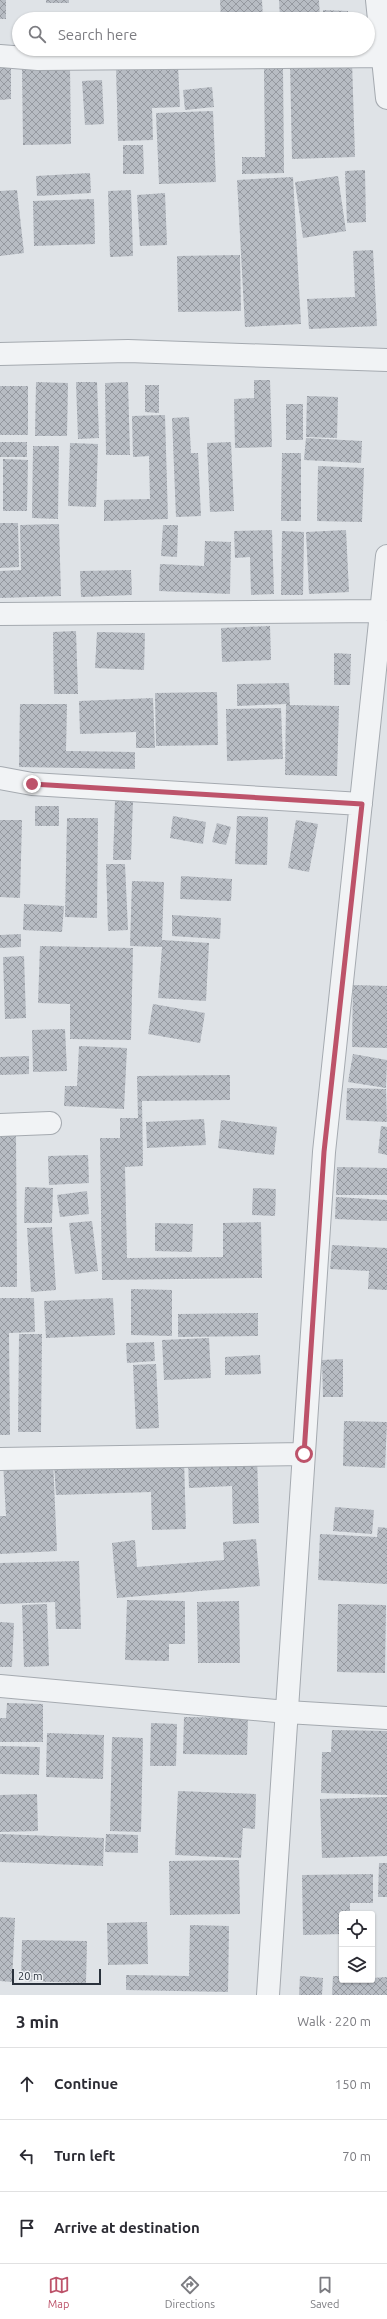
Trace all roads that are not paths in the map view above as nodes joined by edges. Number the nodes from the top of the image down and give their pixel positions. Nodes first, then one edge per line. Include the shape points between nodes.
1 (377, 0) edge
2 (0, 56) edge
3 (385, 56) edge
4 (387, 98) edge
5 (0, 354) edge
6 (387, 360) edge
7 (387, 556) edge
8 (381, 611) junction
9 (0, 614) edge
10 (0, 778) edge
11 (362, 804) junction
12 (50, 1123) dead end
13 (0, 1125) edge
14 (304, 1454) junction
15 (0, 1459) edge
16 (0, 1686) edge
17 (287, 1712) junction
18 (387, 1718) edge
19 (268, 1995) edge

1 - 3 street
2 - 3 street via 38,59
3 - 4 street
5 - 6 street via 128,351
7 - 8 street
8 - 9 street
8 - 11 street
10 - 11 street via 32,784
11 - 14 street via 324,1152
12 - 13 street
14 - 15 street
14 - 17 street
16 - 17 street
17 - 18 street
17 - 19 street

